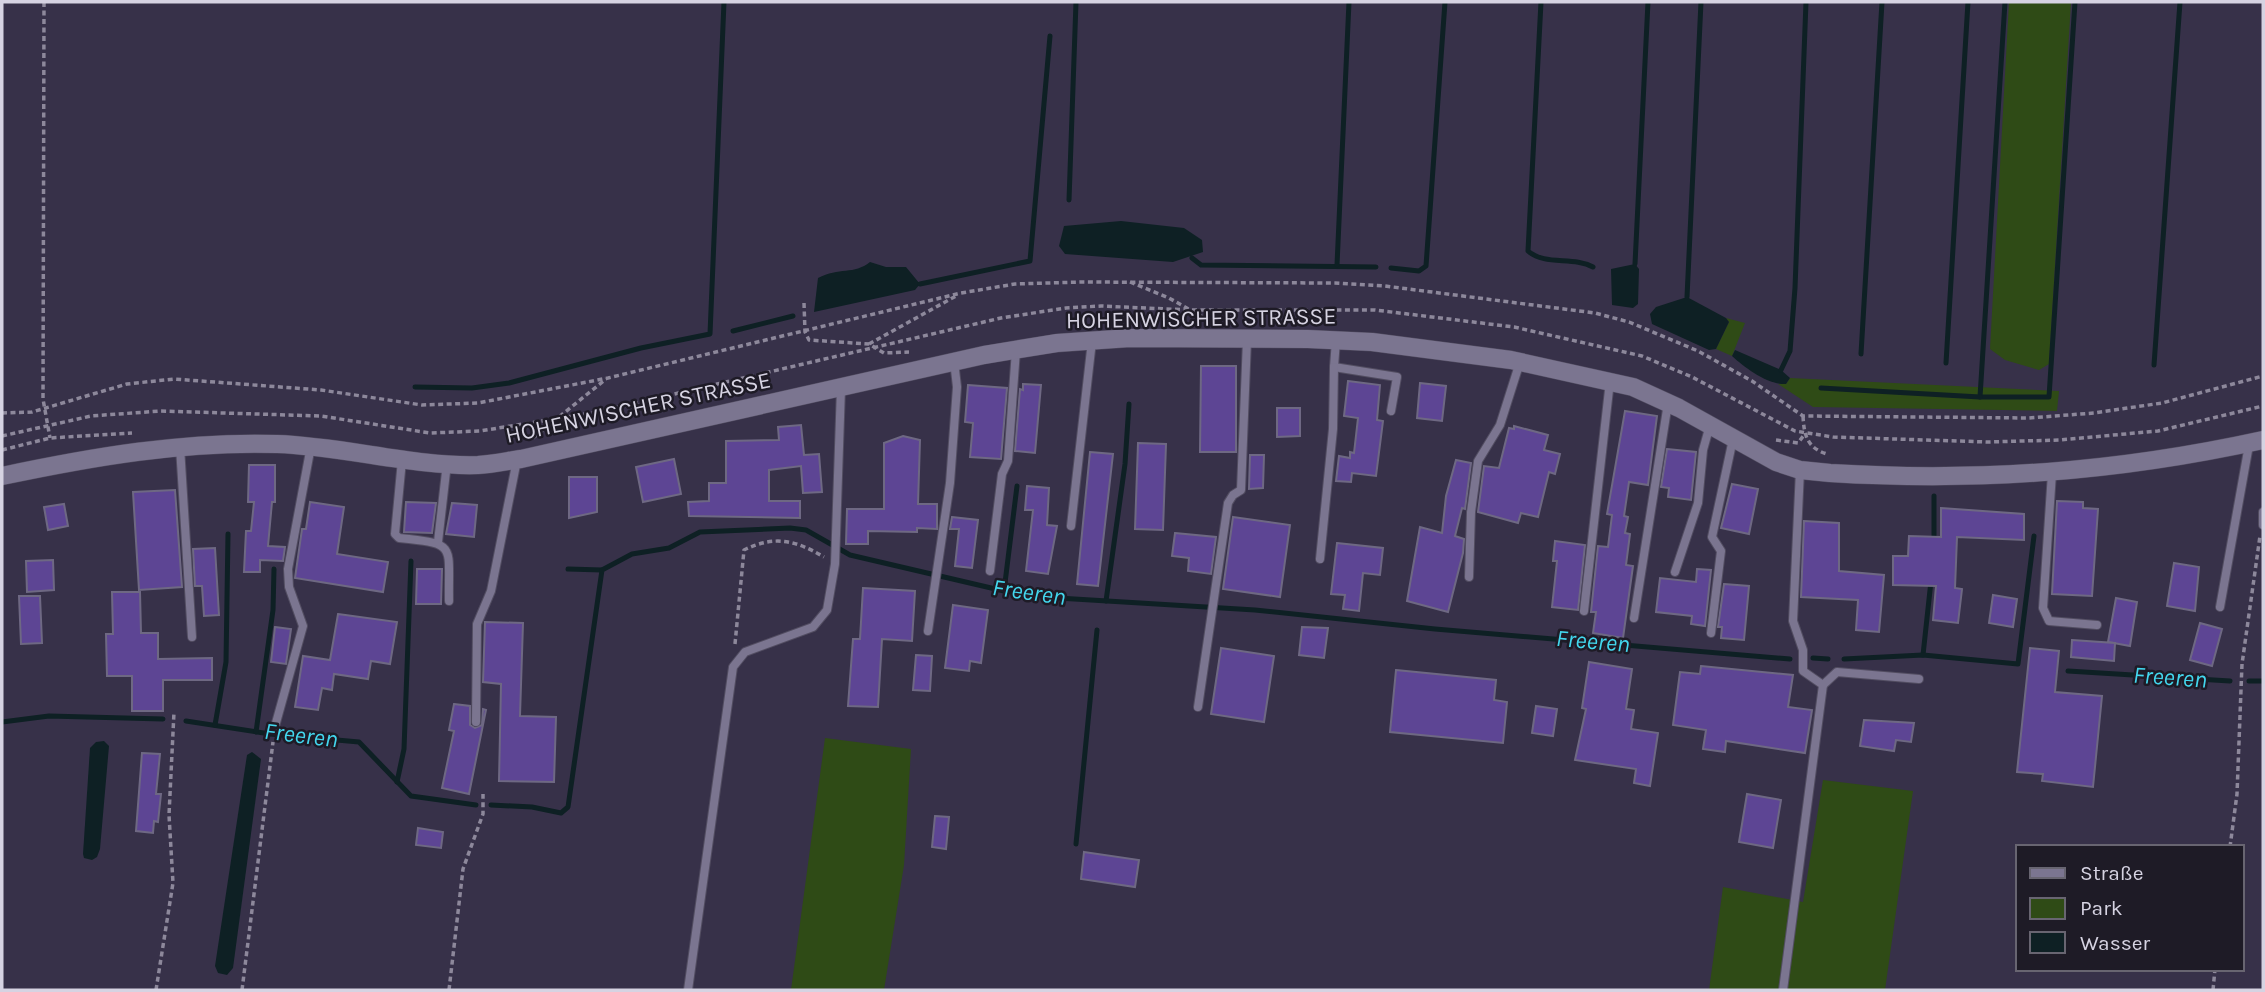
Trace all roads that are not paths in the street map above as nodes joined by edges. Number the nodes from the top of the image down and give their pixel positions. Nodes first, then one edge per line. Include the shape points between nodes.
1 (1247, 340) junction
2 (1336, 340) junction
3 (1092, 341) junction
4 (1017, 350) junction
5 (954, 361) junction
6 (1520, 362) junction
7 (1334, 367) junction
8 (1610, 381) junction
9 (841, 388) junction
10 (1668, 403) junction
11 (1391, 411) dead end
12 (1710, 425) junction
13 (1733, 437) junction
14 (2256, 441) edge
15 (312, 446) junction
16 (180, 447) junction
17 (402, 457) junction
18 (517, 460) junction
19 (447, 463) junction
20 (1800, 470) junction
21 (2052, 473) junction
22 (2, 475) edge
23 (1071, 526) dead end
24 (438, 542) junction
25 (1320, 559) dead end
26 (990, 571) dead end
27 (1675, 572) dead end
28 (1469, 577) dead end
29 (449, 601) dead end
30 (2220, 607) dead end
31 (1584, 611) dead end
32 (1634, 618) dead end
33 (2097, 625) dead end
34 (928, 631) dead end
35 (1711, 633) dead end
36 (192, 637) dead end
37 (1919, 679) dead end
38 (1824, 685) junction
39 (1198, 707) dead end
40 (476, 722) dead end
41 (274, 734) road end
42 (688, 990) edge
43 (1783, 990) edge

1 - 2 main road, HOHENWISCHER STRASSE
1 - 3 main road, HOHENWISCHER STRASSE
1 - 39 lane via 1241,490 1228,503
2 - 6 main road, HOHENWISCHER STRASSE
2 - 7 lane
3 - 4 main road, HOHENWISCHER STRASSE
3 - 23 lane
4 - 5 main road, HOHENWISCHER STRASSE
4 - 26 lane via 1007,461
5 - 9 main road, HOHENWISCHER STRASSE
5 - 34 lane via 957,387 950,483
6 - 8 main road, HOHENWISCHER STRASSE
6 - 28 lane via 1500,425 1478,461
7 - 11 lane via 1397,376
7 - 25 lane via 1333,429
8 - 10 main road, HOHENWISCHER STRASSE
8 - 31 lane
9 - 18 main road, HOHENWISCHER STRASSE
9 - 42 lane via 836,560 827,610 813,627 745,652 733,667
10 - 12 main road, HOHENWISCHER STRASSE
10 - 32 lane
12 - 13 main road, HOHENWISCHER STRASSE
12 - 27 lane via 1698,503
13 - 20 main road, HOHENWISCHER STRASSE
13 - 35 lane via 1712,537 1721,551
14 - 21 main road, HOHENWISCHER STRASSE via 2141,464
14 - 30 lane
15 - 16 main road, HOHENWISCHER STRASSE
15 - 17 main road, HOHENWISCHER STRASSE
15 - 41 lane via 288,569 289,587 303,626
16 - 22 main road, HOHENWISCHER STRASSE
16 - 36 lane
17 - 19 main road, HOHENWISCHER STRASSE
17 - 24 lane via 395,534
18 - 19 main road, HOHENWISCHER STRASSE
18 - 40 lane via 491,592 477,624
19 - 24 lane
20 - 21 main road, HOHENWISCHER STRASSE via 1905,476
20 - 38 lane via 1793,621 1803,650 1803,671
21 - 33 lane via 2043,608 2049,621
24 - 29 lane via 448,557
37 - 38 lane via 1837,672
38 - 43 lane

